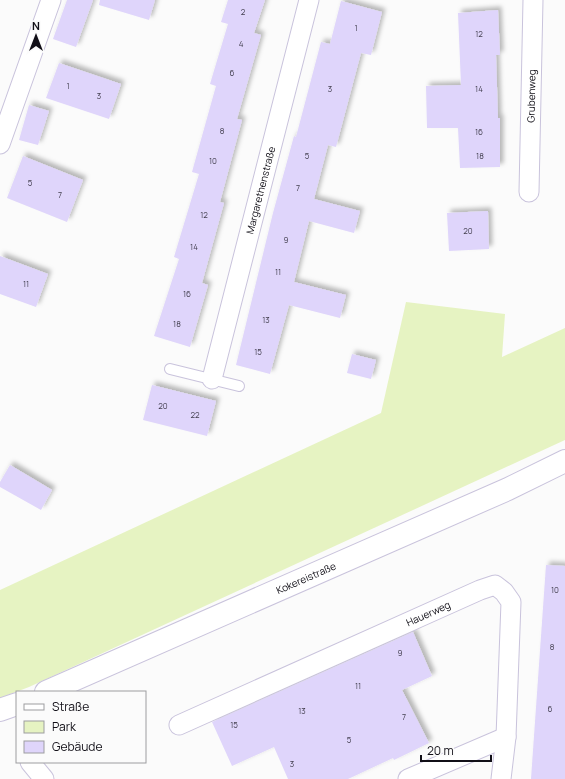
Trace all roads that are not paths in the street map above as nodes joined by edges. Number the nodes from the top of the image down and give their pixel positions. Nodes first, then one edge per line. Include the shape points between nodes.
1 (51, 0) edge
2 (309, 0) edge
3 (534, 0) edge
4 (0, 144) edge
5 (529, 192) dead end
6 (170, 369) dead end
7 (212, 379) junction
8 (239, 386) dead end
9 (565, 461) edge
10 (48, 691) edge
11 (16, 704) edge
12 (0, 710) edge
13 (179, 725) dead end
14 (506, 737) junction
15 (31, 763) edge
16 (44, 779) edge
17 (408, 779) edge
18 (501, 779) edge

1 - 4 street
2 - 7 street, Margarethenstraße
3 - 5 street, Grubenweg
6 - 7 lane
7 - 8 lane
9 - 10 main road, Kokereistraße via 508,489
11 - 12 main road
13 - 14 street, Hauerweg via 495,585 511,602
14 - 17 street
14 - 18 street, Hauerweg
15 - 16 street

